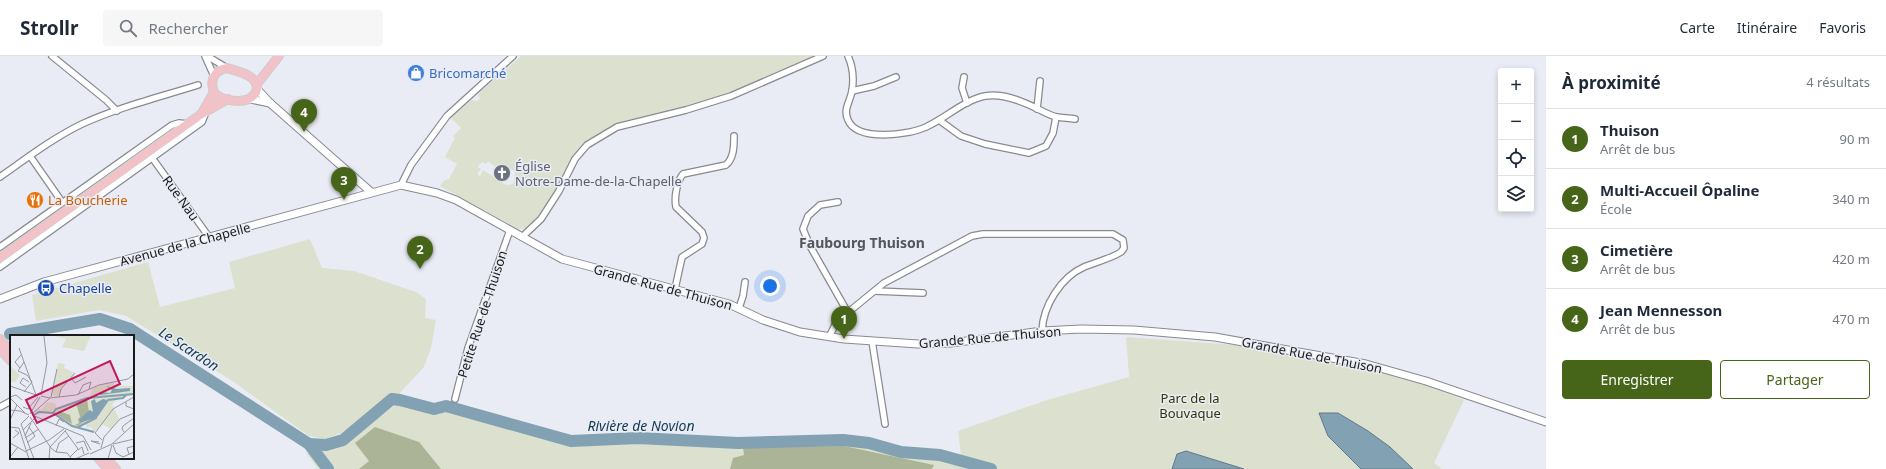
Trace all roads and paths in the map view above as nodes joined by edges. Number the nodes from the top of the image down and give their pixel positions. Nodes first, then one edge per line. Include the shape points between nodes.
1 (52, 56) edge
2 (206, 56) edge
3 (279, 56) edge
4 (513, 56) edge
5 (823, 56) edge
6 (848, 56) edge
7 (271, 65) junction
8 (227, 68) junction
9 (249, 75) junction
10 (214, 76) junction
11 (896, 78) dead end
12 (964, 78) dead end
13 (1040, 81) dead end
14 (198, 85) dead end
15 (257, 86) junction
16 (214, 92) junction
17 (852, 92) junction
18 (250, 99) junction
19 (228, 100) junction
20 (270, 103) junction
21 (967, 104) junction
22 (1038, 109) junction
23 (117, 110) junction
24 (203, 114) junction
25 (1056, 117) junction
26 (1075, 119) dead end
27 (939, 120) junction
28 (188, 124) junction
29 (734, 136) dead end
30 (30, 156) junction
31 (153, 158) junction
32 (0, 177) edge
33 (401, 184) junction
34 (371, 192) junction
35 (62, 202) junction
36 (838, 202) dead end
37 (510, 230) junction
38 (209, 237) junction
39 (522, 237) junction
40 (0, 247) edge
41 (0, 258) edge
42 (0, 267) edge
43 (745, 282) dead end
44 (675, 289) junction
45 (875, 291) junction
46 (923, 293) dead end
47 (0, 299) edge
48 (739, 308) junction
49 (848, 313) junction
50 (1042, 331) junction
51 (829, 337) junction
52 (0, 339) edge
53 (872, 341) junction
54 (0, 349) edge
55 (10, 351) edge
56 (10, 360) edge
57 (455, 399) dead end
58 (10, 402) edge
59 (0, 407) edge
60 (1546, 422) edge
61 (885, 424) dead end
62 (99, 459) edge
63 (107, 459) edge
64 (108, 469) edge
65 (116, 469) edge

1 - 23 street
2 - 8 street
2 - 10 street
3 - 7 main road
4 - 33 street via 448,116 415,159
5 - 39 street via 731,96 617,127 587,145 575,159 541,219
6 - 17 street via 853,66
7 - 9 main road
7 - 15 main road
8 - 9 main road
8 - 10 main road via 218,71
9 - 15 main road
10 - 16 main road
11 - 17 street
12 - 21 street via 962,88
13 - 22 street
14 - 23 street
15 - 18 main road via 255,95
15 - 20 street
16 - 19 main road
16 - 24 main road
17 - 27 street via 845,110 848,121 858,131 869,135 925,128
18 - 19 main road
18 - 20 street
19 - 24 main road
20 - 34 street
21 - 22 street via 985,96 1000,96 1024,102
21 - 27 street
22 - 25 street
23 - 30 street via 55,138
24 - 28 main road
24 - 31 street via 202,122
25 - 26 street
25 - 27 street via 1053,133 1046,146 1029,153 961,136
28 - 35 street via 172,125
28 - 41 main road
29 - 44 street via 730,162 683,174 680,178 676,207 702,232 704,238 702,244 682,257
30 - 32 street
30 - 35 street
31 - 38 street, Rue Nau
31 - 42 street
33 - 34 street, Grande Rue de Thuison
33 - 37 street, Grande Rue de Thuison via 456,200
34 - 38 street, Avenue de la Chapelle
35 - 40 street
36 - 49 street via 820,205 808,216 803,229
37 - 39 street, Grande Rue de Thuison
37 - 57 street, Petite Rue de Thuison via 468,348
38 - 47 street, Avenue de la Chapelle via 44,282
39 - 44 street, Grande Rue de Thuison via 566,260
43 - 48 street
44 - 48 street, Grande Rue de Thuison
45 - 46 street
45 - 49 street
45 - 50 street via 884,283 972,236 1113,234 1124,240 1121,252 1071,275 1057,291 1042,318
48 - 51 street, Grande Rue de Thuison via 789,329
49 - 51 street via 835,325
50 - 53 street, Grande Rue de Thuison via 951,343
50 - 60 street, Grande Rue de Thuison via 1134,330 1242,341 1366,364 1426,381
51 - 53 street, Grande Rue de Thuison
52 - 55 main road
53 - 61 street
54 - 56 main road
58 - 59 street
62 - 64 main road
63 - 65 main road

